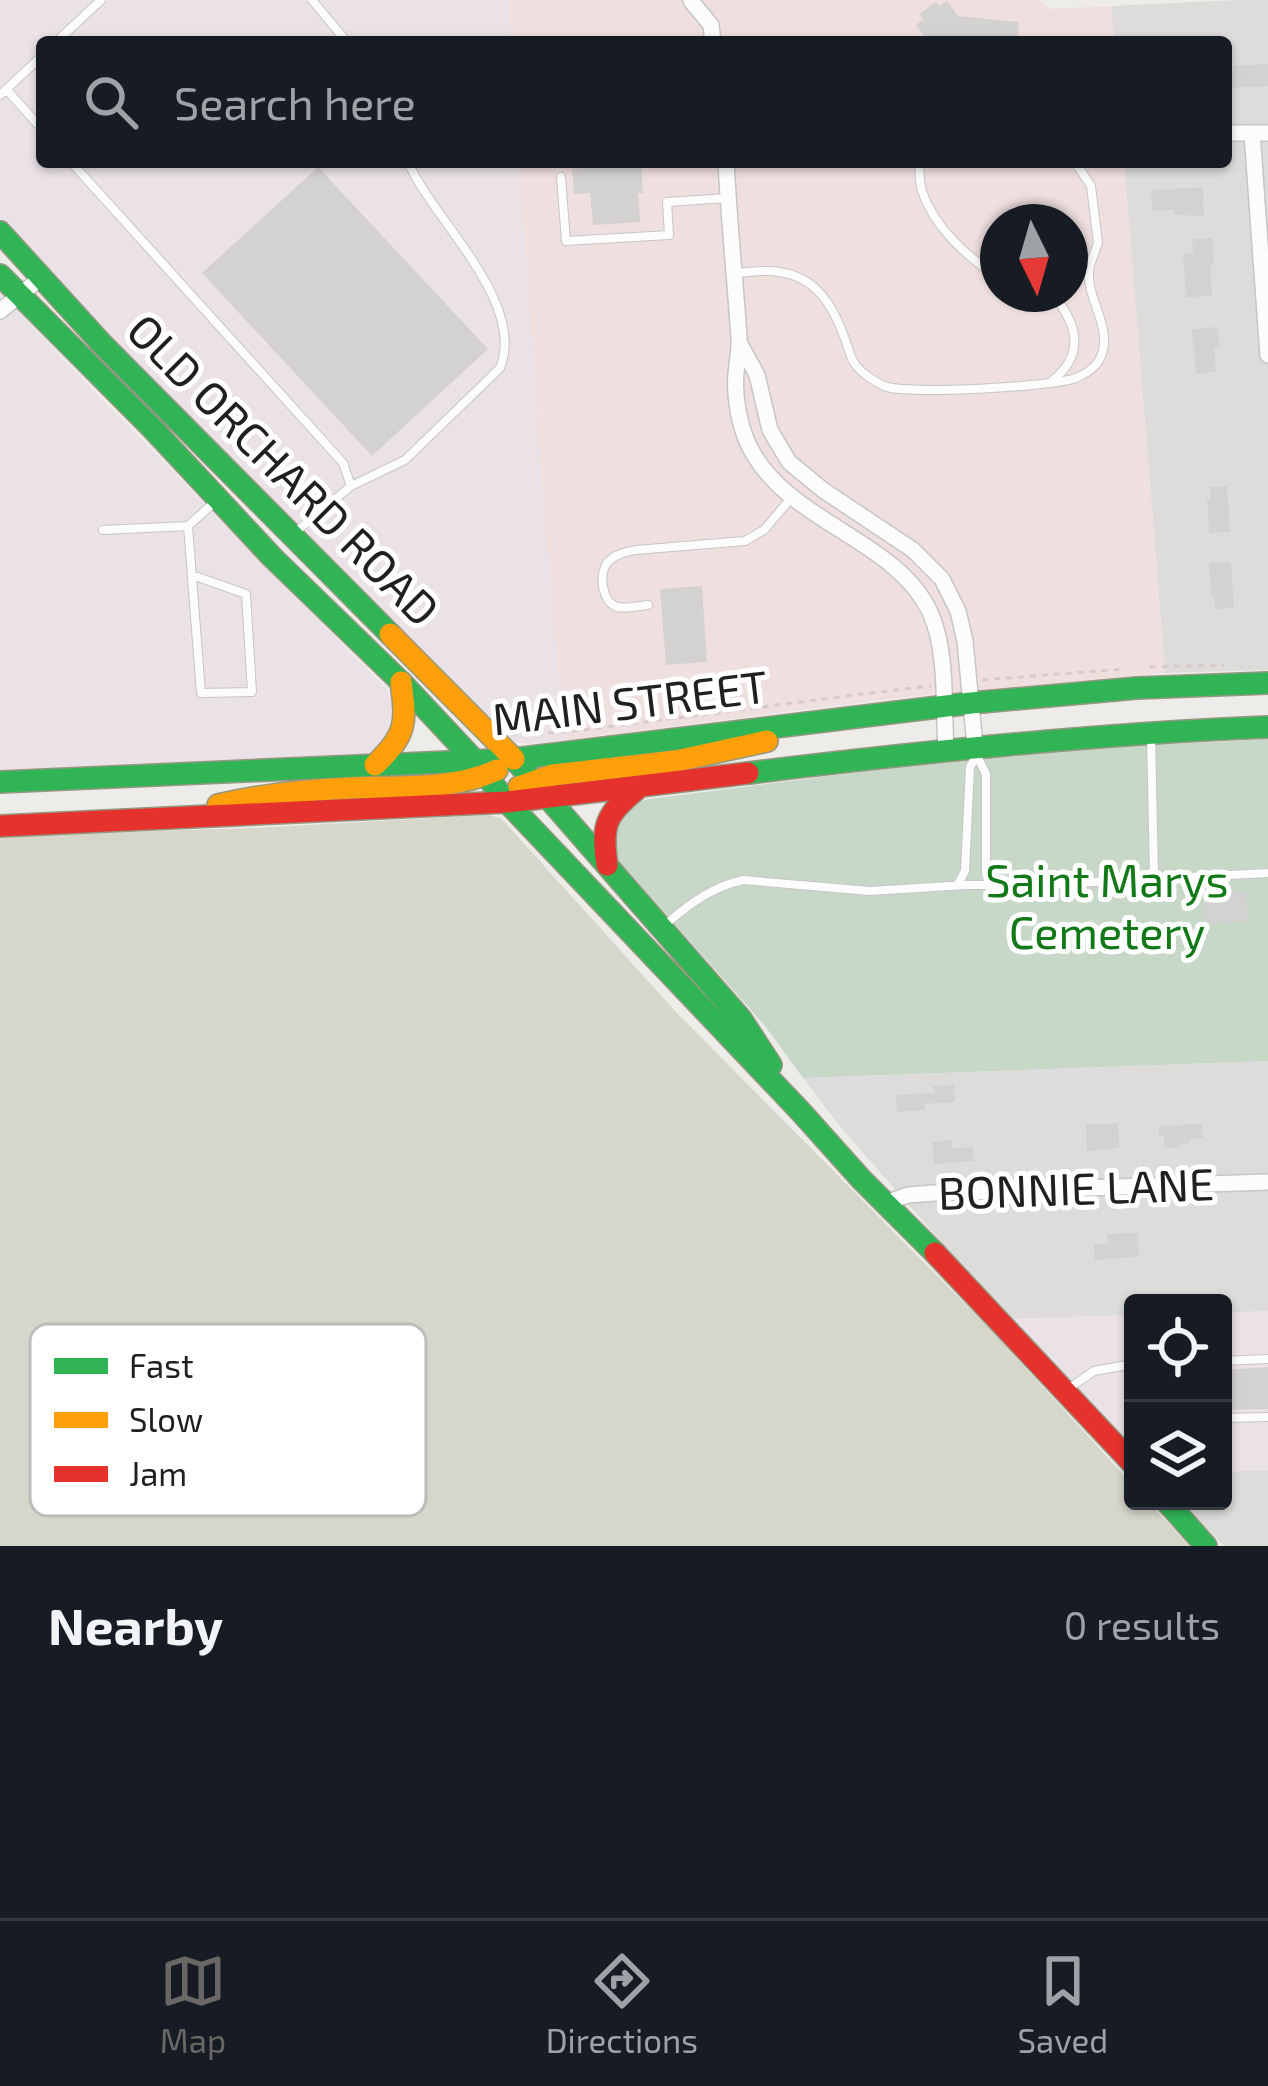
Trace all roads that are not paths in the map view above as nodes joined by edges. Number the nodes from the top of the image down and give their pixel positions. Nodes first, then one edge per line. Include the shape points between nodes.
1 (101, 0) edge
2 (312, 0) edge
3 (691, 1) edge
4 (62, 36) edge
5 (342, 36) edge
6 (712, 36) edge
7 (36, 62) edge
8 (3, 92) edge
9 (36, 123) edge
10 (1260, 133) edge
11 (76, 168) edge
12 (412, 168) edge
13 (726, 168) edge
14 (919, 168) edge
15 (1079, 168) edge
16 (561, 177) dead end
17 (728, 198) junction
18 (0, 232) edge
19 (1090, 265) joint
20 (980, 266) edge
21 (733, 273) junction
22 (0, 275) edge
23 (41, 277) junction
24 (19, 295) junction
25 (0, 311) edge
26 (1064, 312) edge
27 (740, 344) junction
28 (1268, 355) edge
29 (1049, 383) junction
30 (808, 477) junction
31 (351, 486) junction
32 (792, 496) junction
33 (218, 499) junction
34 (188, 526) junction
35 (103, 530) dead end
36 (292, 536) junction
37 (899, 540) junction
38 (272, 557) junction
39 (884, 561) junction
40 (192, 575) junction
41 (648, 605) dead end
42 (401, 682) junction
43 (1268, 683) edge
44 (971, 703) junction
45 (943, 707) junction
46 (835, 718) junction
47 (1268, 727) edge
48 (1151, 731) junction
49 (946, 749) junction
50 (975, 751) junction
51 (514, 759) junction
52 (376, 765) junction
53 (481, 768) junction
54 (0, 782) edge
55 (642, 786) junction
56 (539, 789) junction
57 (507, 802) junction
58 (157, 819) junction
59 (0, 826) edge
60 (608, 868) junction
61 (1268, 873) edge
62 (1154, 877) junction
63 (991, 884) junction
64 (957, 885) junction
65 (661, 928) junction
66 (801, 1112) junction
67 (1268, 1182) edge
68 (885, 1203) junction
69 (1268, 1359) edge
70 (1232, 1361) edge
71 (1124, 1366) edge
72 (1065, 1392) junction
73 (1268, 1417) edge
74 (1232, 1418) edge
75 (1124, 1454) edge
76 (1174, 1510) edge
77 (1206, 1546) edge

1 - 4 lane
2 - 5 lane
3 - 6 street
7 - 8 lane
8 - 9 lane
10 - 28 street
11 - 31 lane via 343,464
12 - 31 lane via 496,299 507,352 405,460
13 - 17 street
14 - 20 lane via 921,190 943,228
15 - 19 lane via 1099,231
16 - 17 lane via 566,241 669,235 667,202
17 - 21 street
18 - 23 main road, OLD ORCHARD ROAD
19 - 29 lane via 1104,345 1087,373
21 - 27 street
21 - 29 lane via 802,278 824,295 854,364 886,387
22 - 24 main road, OLD ORCHARD ROAD
23 - 24 street
23 - 36 main road, OLD ORCHARD ROAD
24 - 25 street
24 - 33 main road, OLD ORCHARD ROAD
26 - 29 lane via 1076,346
27 - 30 street via 778,446
27 - 32 street via 735,380 747,442
30 - 32 street
30 - 37 street
31 - 36 lane
32 - 39 street
32 - 41 lane via 745,541 618,554 602,573 606,599 621,608
33 - 34 lane
33 - 38 main road, OLD ORCHARD ROAD
34 - 35 lane
34 - 40 lane
36 - 38 street
36 - 51 main road, OLD ORCHARD ROAD
37 - 39 street
37 - 44 street via 942,579 958,611
38 - 42 main road, OLD ORCHARD ROAD
39 - 45 street via 932,616
40 - 40 lane via 200,693 251,692 246,594
42 - 52 main road via 403,734
42 - 53 main road, OLD ORCHARD ROAD
43 - 44 main road, MAIN STREET
44 - 45 main road, MAIN STREET
44 - 50 street
45 - 46 main road, MAIN STREET
45 - 49 street
46 - 51 main road, MAIN STREET
46 - 56 main road via 762,742
47 - 48 main road, MAIN STREET
48 - 50 main road, MAIN STREET
48 - 62 lane
49 - 50 main road, MAIN STREET
49 - 55 main road, MAIN STREET
50 - 63 lane via 986,774
50 - 64 lane via 965,871
51 - 53 main road, MAIN STREET
51 - 56 main road, OLD ORCHARD ROAD
52 - 53 main road, MAIN STREET
52 - 54 main road, MAIN STREET
53 - 57 main road, OLD ORCHARD ROAD
53 - 58 main road via 456,782 329,789
55 - 56 main road, MAIN STREET
55 - 60 main road via 614,806 602,828
56 - 57 main road via 516,789
56 - 60 main road, OLD ORCHARD ROAD
57 - 58 main road, MAIN STREET
57 - 66 main road, OLD ORCHARD ROAD
58 - 59 main road, MAIN STREET
60 - 65 main road, OLD ORCHARD ROAD
61 - 62 lane
62 - 63 lane
63 - 64 lane
64 - 65 lane via 870,891 743,880 696,898
65 - 66 main road, OLD ORCHARD ROAD via 741,1019
66 - 68 main road
67 - 68 street, BONNIE LANE via 934,1193
68 - 72 main road
69 - 70 lane
71 - 72 lane via 1094,1371
72 - 75 main road
73 - 74 lane
76 - 77 main road

